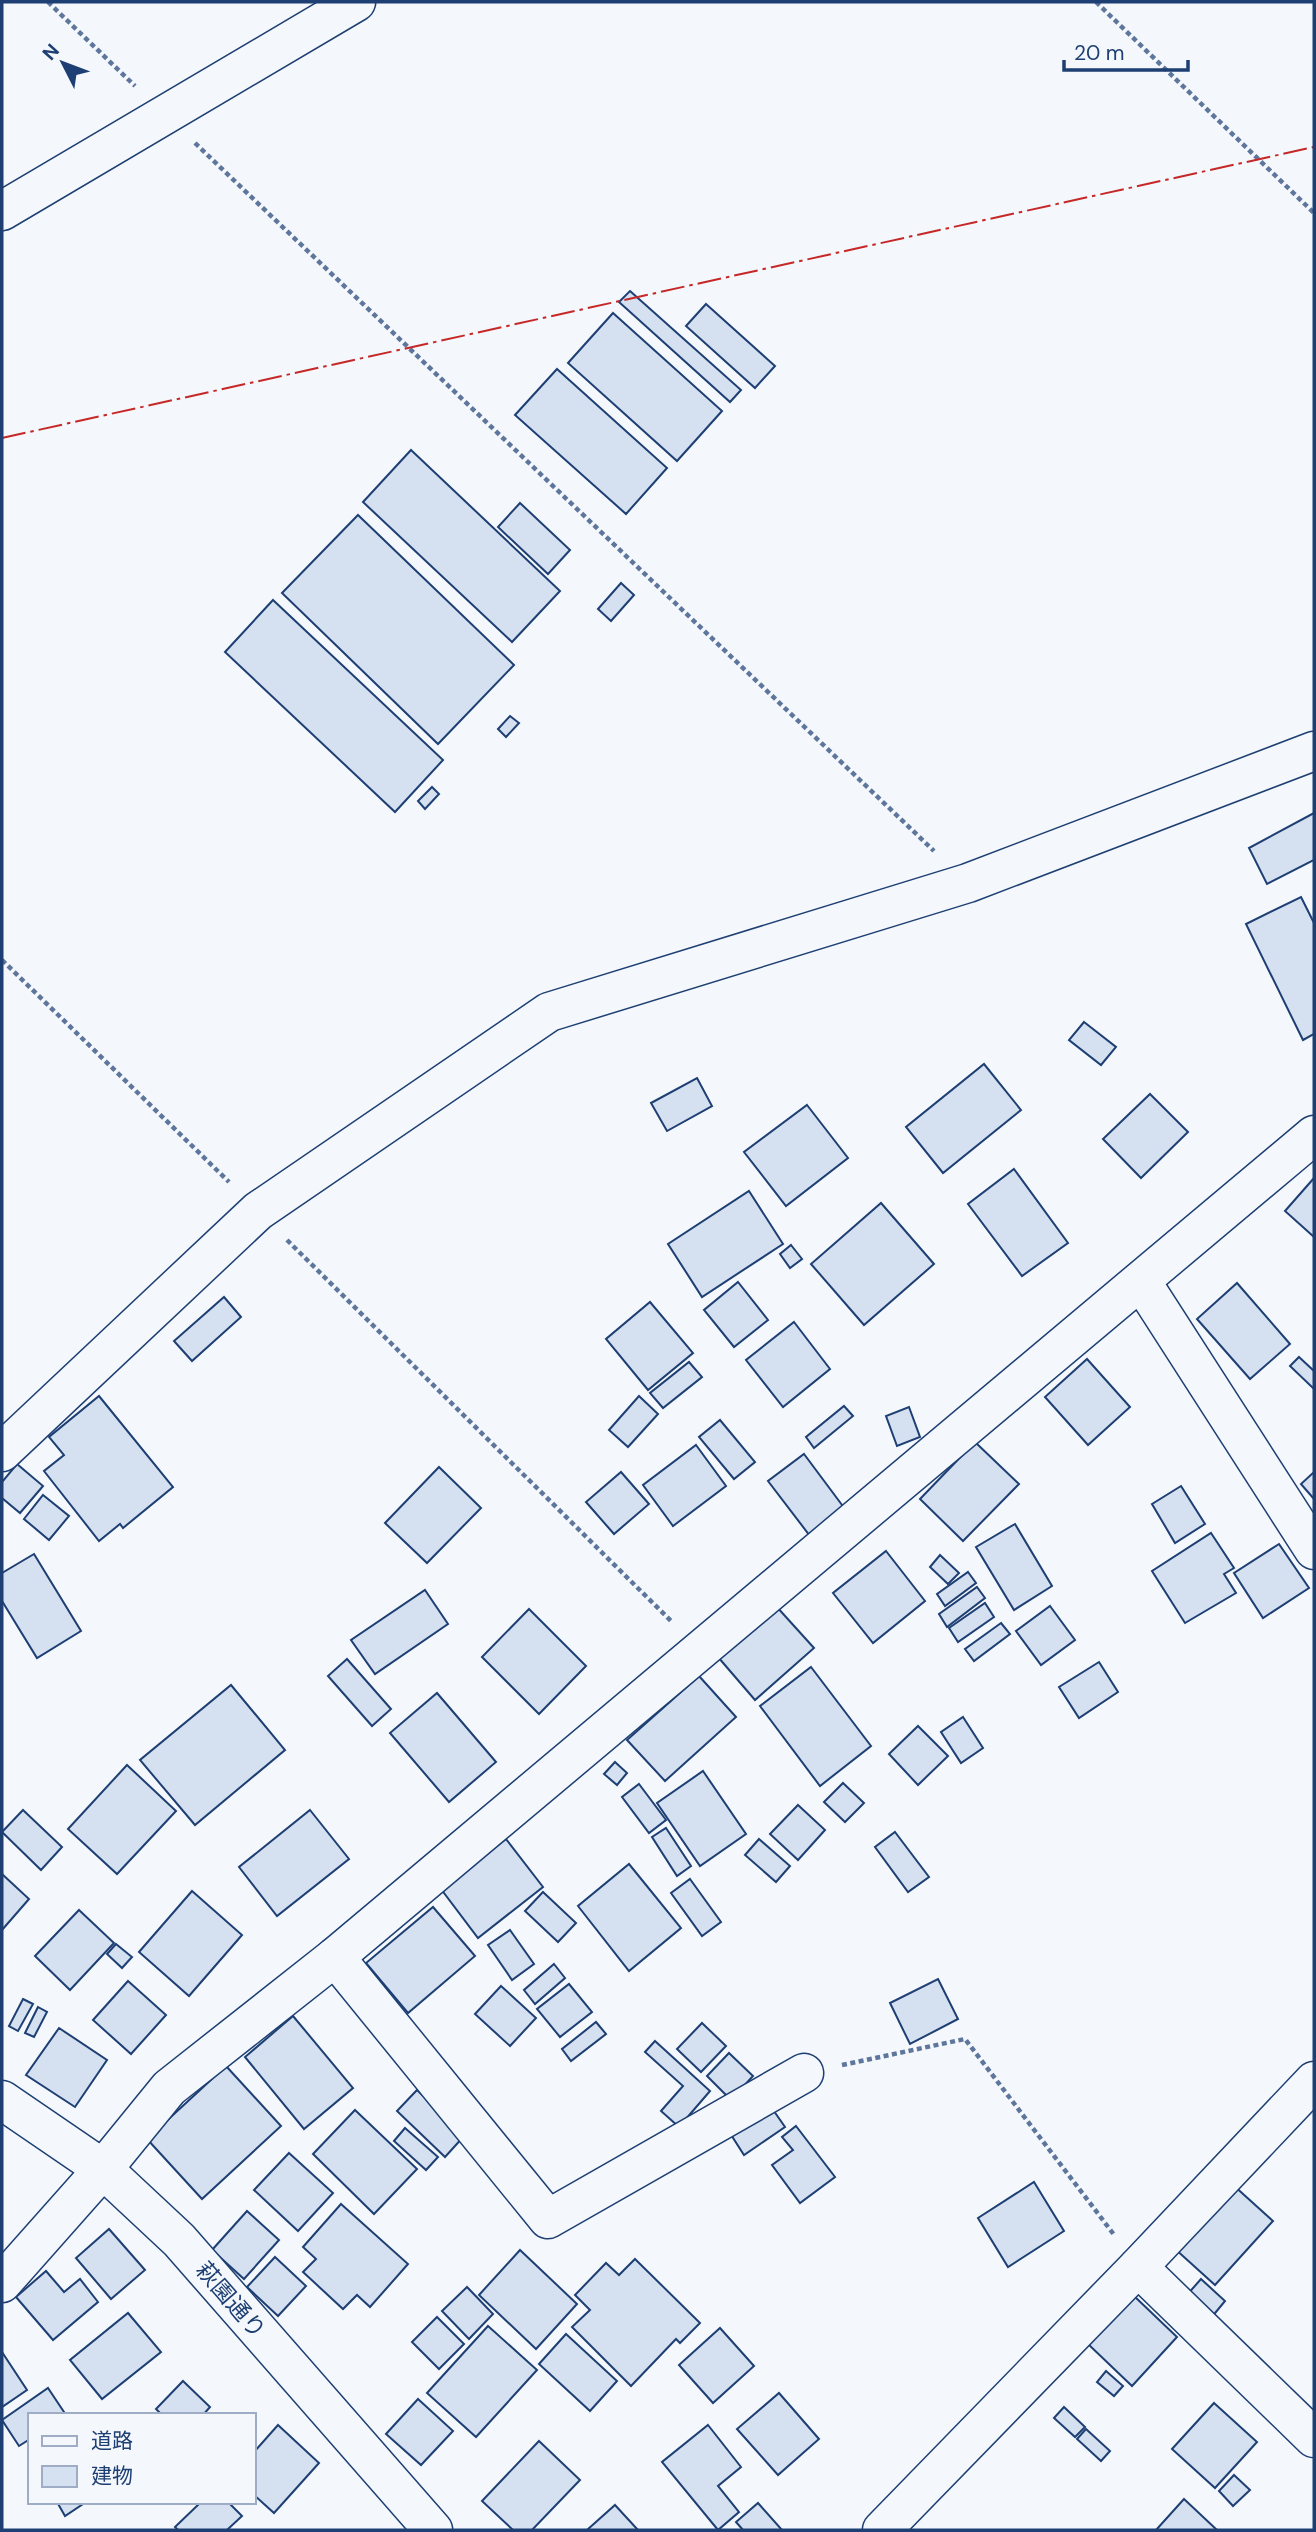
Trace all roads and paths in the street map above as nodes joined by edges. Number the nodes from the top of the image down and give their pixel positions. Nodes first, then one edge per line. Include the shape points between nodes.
1 (48, 2) edge
2 (356, 2) edge
3 (1096, 2) edge
4 (165, 114) junction
5 (2, 211) edge
6 (1314, 213) edge
7 (1314, 751) edge
8 (968, 883) junction
9 (2, 960) edge
10 (1314, 1135) edge
11 (258, 1212) junction
12 (1141, 1281) junction
13 (2, 1452) edge
14 (1314, 1550) edge
15 (701, 1650) junction
16 (335, 1957) junction
17 (804, 2073) joint
18 (1314, 2081) edge
19 (2, 2100) edge
20 (103, 2169) junction
21 (1138, 2267) junction
22 (2, 2283) edge
23 (1314, 2438) edge
24 (433, 2530) edge
25 (882, 2530) edge

1 - 4 path
2 - 4 street
3 - 6 path
4 - 5 street
4 - 8 path
7 - 8 street
8 - 11 street via 549,1012
9 - 11 path
10 - 12 street
11 - 13 street
11 - 15 path
12 - 14 street
12 - 15 street
15 - 16 street
16 - 17 street via 548,2219
16 - 20 street via 169,2088
17 - 21 path via 965,2039
18 - 21 street
19 - 20 street, 萩園通り
20 - 22 street
20 - 24 street, 萩園通り via 179,2240
21 - 23 street
21 - 25 street

